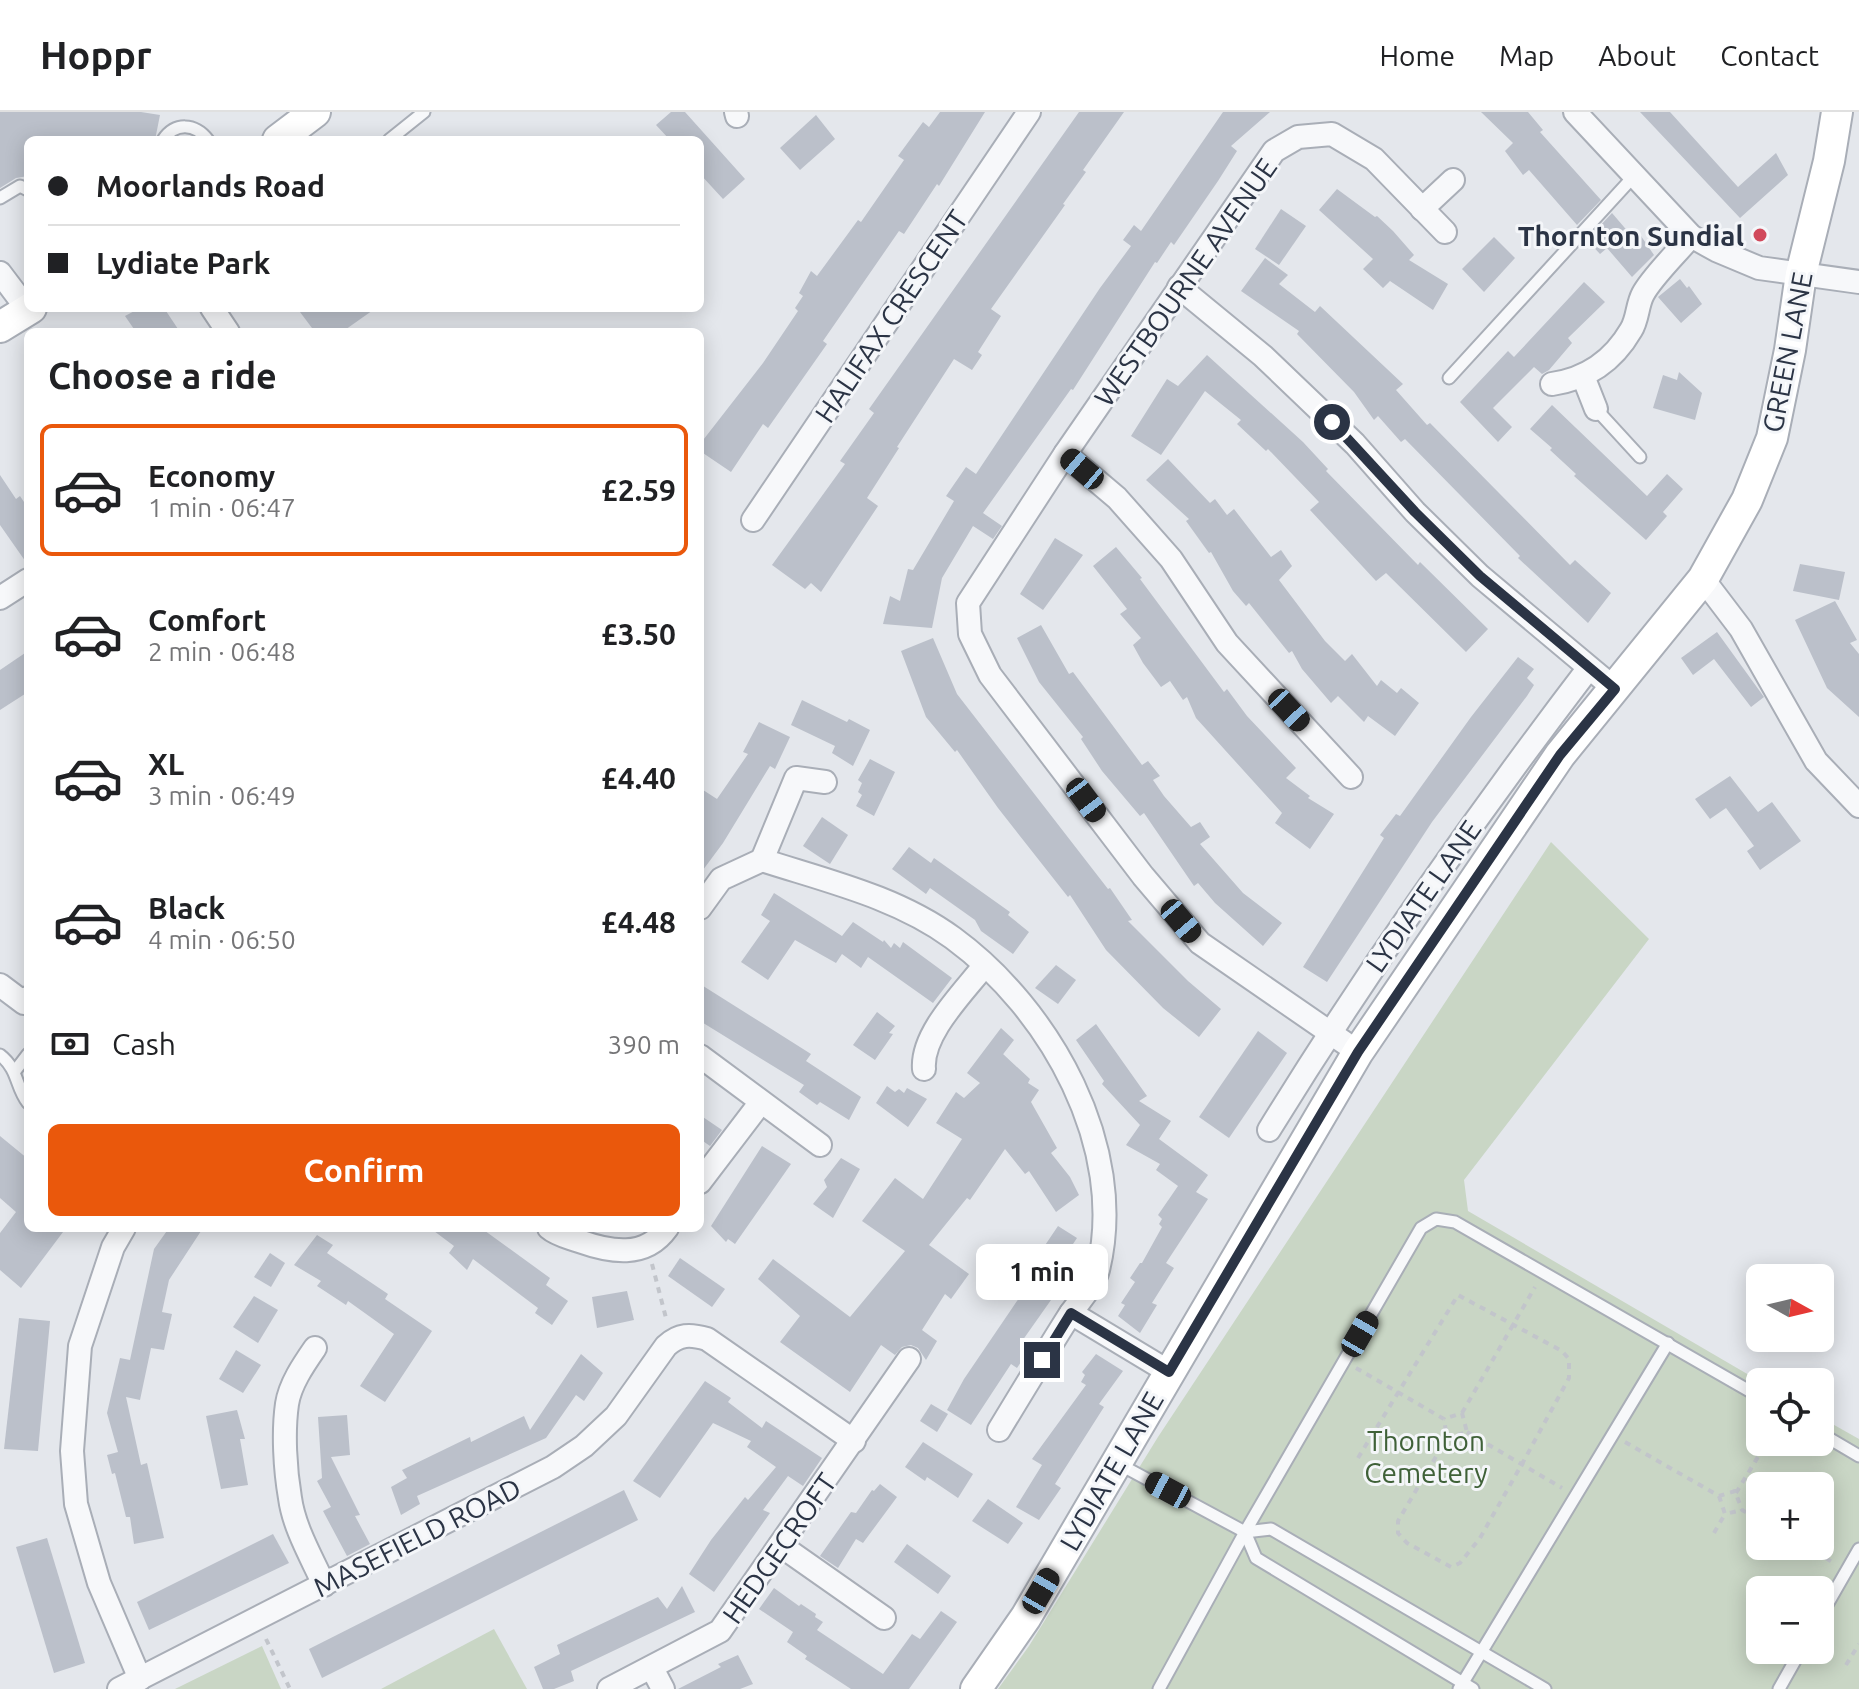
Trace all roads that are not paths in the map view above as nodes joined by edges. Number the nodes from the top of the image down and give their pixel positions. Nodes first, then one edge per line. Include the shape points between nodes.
1 (315, 112) edge
2 (424, 112) edge
3 (1029, 112) edge
4 (1575, 112) edge
5 (1837, 112) edge
6 (166, 136) edge
7 (203, 136) edge
8 (283, 136) edge
9 (394, 136) edge
10 (1634, 176) junction
11 (1453, 180) dead end
12 (24, 188) edge
13 (0, 198) edge
14 (1422, 209) junction
15 (1445, 232) dead end
16 (1691, 236) junction
17 (0, 273) edge
18 (1801, 274) junction
19 (1859, 282) edge
20 (1179, 287) junction
21 (24, 302) edge
22 (25, 312) edge
23 (0, 327) edge
24 (1583, 376) junction
25 (1449, 378) dead end
26 (1552, 384) dead end
27 (1596, 409) joint
28 (1065, 454) junction
29 (1640, 457) dead end
30 (753, 520) dead end
31 (1703, 579) junction
32 (24, 583) edge
33 (0, 598) edge
34 (1588, 669) junction
35 (1615, 689) junction
36 (1351, 777) dead end
37 (825, 782) dead end
38 (1859, 806) edge
39 (762, 860) junction
40 (704, 902) edge
41 (984, 966) junction
42 (0, 985) edge
43 (24, 1001) edge
44 (1328, 1033) junction
45 (1358, 1052) junction
46 (0, 1055) edge
47 (24, 1059) edge
48 (704, 1059) edge
49 (924, 1069) dead end
50 (15, 1071) junction
51 (24, 1097) edge
52 (761, 1102) junction
53 (1269, 1130) dead end
54 (820, 1145) dead end
55 (704, 1177) edge
56 (122, 1232) edge
57 (559, 1232) edge
58 (663, 1232) edge
59 (1071, 1313) junction
60 (1668, 1343) junction
61 (315, 1348) dead end
62 (909, 1359) dead end
63 (1169, 1372) junction
64 (1746, 1389) edge
65 (999, 1430) dead end
66 (854, 1441) junction
67 (1834, 1441) edge
68 (1859, 1456) edge
69 (1116, 1463) junction
70 (1245, 1532) junction
71 (780, 1545) junction
72 (1859, 1549) edge
73 (324, 1585) junction
74 (1834, 1593) edge
75 (884, 1618) dead end
76 (1483, 1653) junction
77 (1793, 1664) edge
78 (652, 1668) junction
79 (140, 1679) junction
80 (1465, 1687) edge
81 (119, 1689) edge
82 (609, 1689) edge
83 (663, 1689) edge
84 (976, 1689) edge
85 (1159, 1689) edge
86 (1545, 1689) edge
87 (1779, 1689) edge

1 - 8 main road
2 - 9 lane
3 - 30 street, HALIFAX CRESCENT
4 - 10 street
5 - 18 main road, GREEN LANE
6 - 7 lane via 180,127 194,128
10 - 16 street
10 - 25 lane
11 - 14 street
12 - 13 lane
14 - 15 street, WESTBOURNE AVENUE
14 - 20 street, WESTBOURNE AVENUE via 1374,159 1332,134 1298,137 1274,151
16 - 18 street via 1759,268
16 - 24 street via 1643,294 1633,328 1597,369
17 - 21 street
18 - 19 street
18 - 31 main road, GREEN LANE via 1772,438 1747,500
20 - 28 street, WESTBOURNE AVENUE
20 - 34 street via 1263,356 1480,576
22 - 23 main road
24 - 26 street
24 - 27 street
27 - 29 lane
28 - 36 street via 1117,498 1171,559 1227,643
28 - 44 street, WESTBOURNE AVENUE via 968,603 970,634 990,675 1200,943
31 - 35 main road, LYDIATE LANE
31 - 38 street via 1741,629 1816,761
32 - 33 street
34 - 35 street
34 - 44 street, LYDIATE LANE
35 - 45 main road, LYDIATE LANE via 1560,755
37 - 39 street via 796,778
39 - 40 street via 721,879
39 - 41 street via 885,899 953,937
41 - 49 street via 930,1036
41 - 59 street via 1016,995 1061,1060 1094,1135 1104,1182 1104,1221 1097,1273
42 - 43 street
44 - 45 street, WESTBOURNE AVENUE
44 - 53 street, LYDIATE LANE
45 - 63 main road, LYDIATE LANE
46 - 50 lane
47 - 50 lane
48 - 52 street
50 - 51 lane
52 - 54 street
52 - 55 street
56 - 79 street via 80,1346 72,1451 76,1504 99,1583
57 - 58 street via 619,1253 647,1247
59 - 63 street
59 - 65 street
60 - 64 lane
60 - 70 lane via 1455,1222 1436,1219 1421,1228
60 - 76 lane
61 - 73 street via 287,1402 287,1446 290,1500
62 - 66 street, HEDGECROFT
63 - 69 main road, LYDIATE LANE
66 - 71 street, HEDGECROFT
66 - 73 street, MASEFIELD ROAD via 707,1339 674,1339 616,1416 584,1446
67 - 68 lane
69 - 70 lane
69 - 84 main road, LYDIATE LANE via 1026,1617
70 - 76 lane via 1271,1529
70 - 80 lane via 1256,1558
70 - 85 lane
71 - 75 street
71 - 78 street, HEDGECROFT via 720,1631
72 - 74 lane
73 - 79 street, MASEFIELD ROAD
76 - 80 lane
76 - 86 lane
77 - 87 lane
78 - 82 street, HEDGECROFT
78 - 83 street
79 - 81 street, MASEFIELD ROAD

